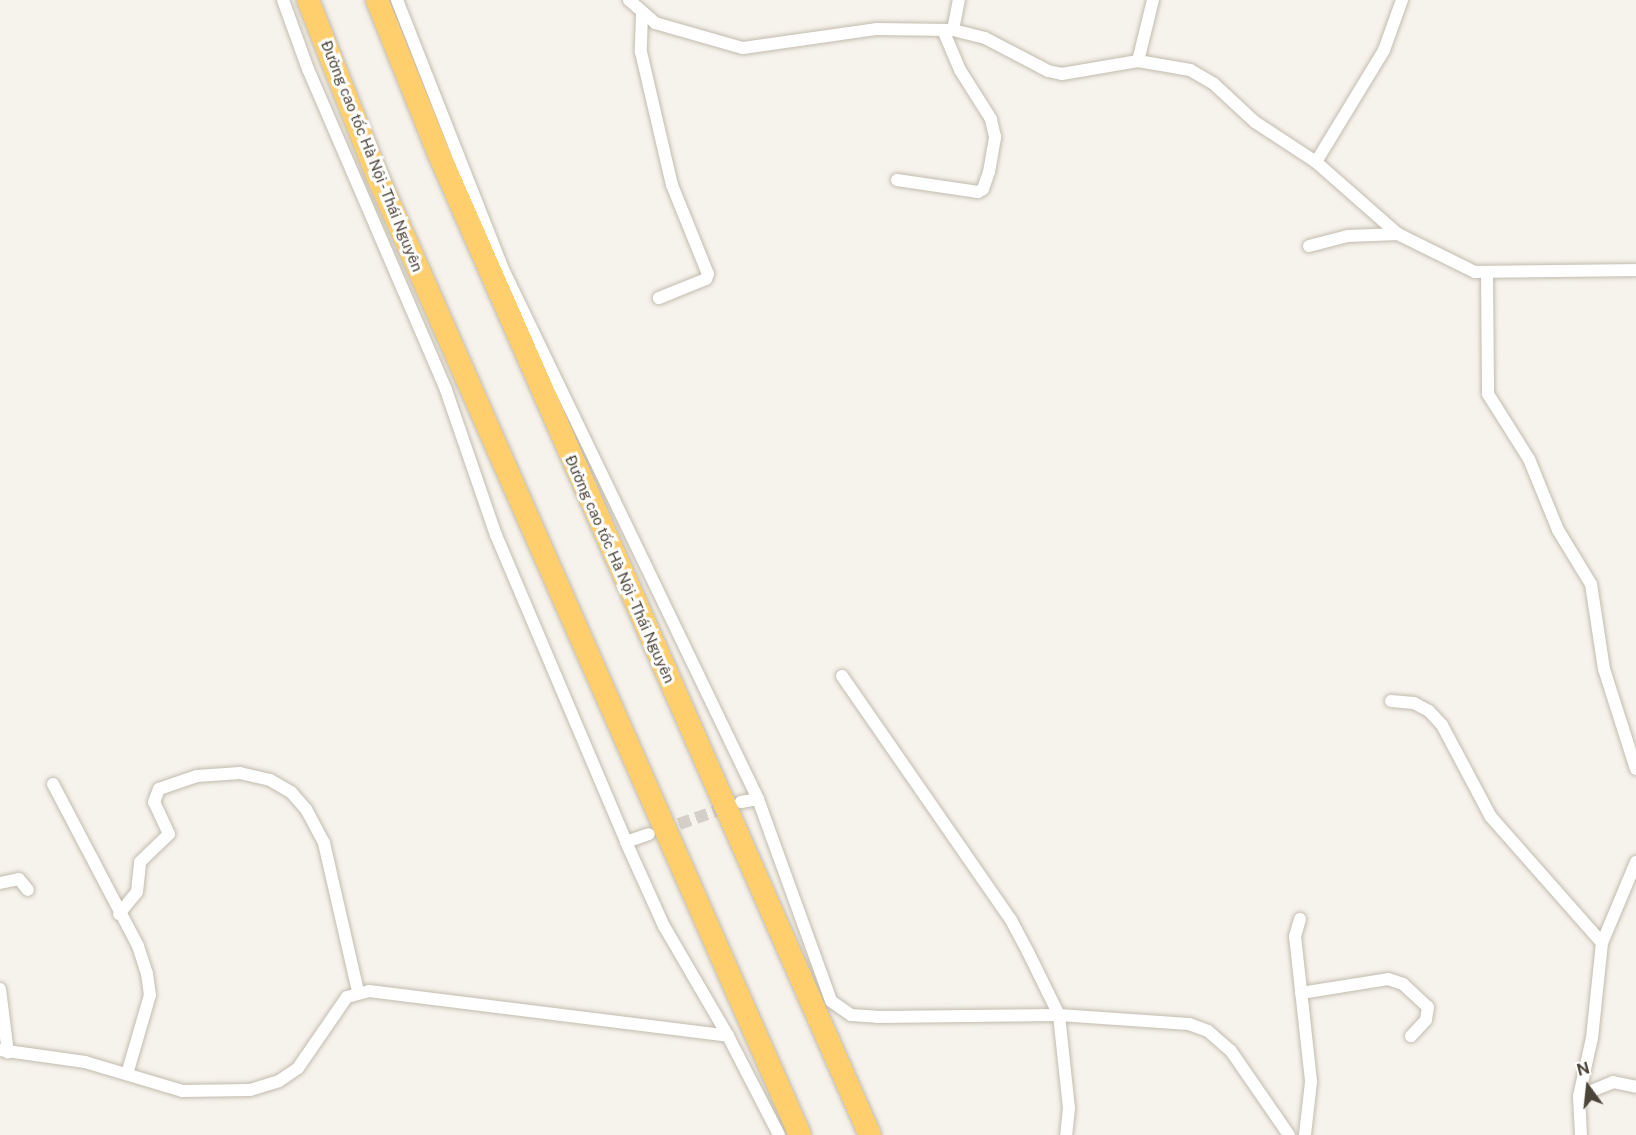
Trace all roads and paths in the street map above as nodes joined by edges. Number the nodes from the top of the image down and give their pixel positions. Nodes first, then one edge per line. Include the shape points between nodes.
1 (283, 0) edge
2 (308, 0) edge
3 (377, 0) edge
4 (397, 0) edge
5 (629, 0) edge
6 (959, 0) edge
7 (1153, 0) edge
8 (1402, 0) edge
9 (642, 15) junction
10 (948, 30) junction
11 (1138, 61) junction
12 (1316, 162) junction
13 (897, 180) dead end
14 (1398, 234) junction
15 (1309, 246) dead end
16 (1636, 270) edge
17 (1487, 274) junction
18 (659, 298) dead end
19 (842, 676) dead end
20 (1391, 700) dead end
21 (1636, 769) edge
22 (53, 784) dead end
23 (758, 799) junction
24 (741, 802) tunnel mouth
25 (649, 834) tunnel mouth
26 (626, 842) junction
27 (1636, 862) edge
28 (0, 883) edge
29 (28, 890) dead end
30 (119, 914) junction
31 (1300, 919) dead end
32 (1602, 943) junction
33 (0, 989) edge
34 (358, 991) junction
35 (1301, 993) junction
36 (1059, 1015) junction
37 (728, 1036) junction
38 (1412, 1036) dead end
39 (4, 1051) edge
40 (127, 1074) junction
41 (1636, 1087) edge
42 (1579, 1096) junction
43 (779, 1135) edge
44 (800, 1135) edge
45 (870, 1135) edge
46 (1066, 1135) edge
47 (1289, 1135) edge
48 (1305, 1135) edge
49 (1581, 1135) edge

1 - 26 street via 308,69 446,390 496,535
2 - 44 highway, Đường cao tốc Hà Nội - Thái Nguyên via 376,173
3 - 45 highway, Đường cao tốc Hà Nội - Thái Nguyên via 517,335
4 - 23 street via 502,267
5 - 9 street
6 - 10 street
7 - 11 street
8 - 12 street via 1384,50
9 - 10 street via 654,23 743,48 876,29
9 - 18 street via 641,52 672,185 708,274 706,279
10 - 11 street via 985,38 1048,71 1062,74
10 - 13 street via 960,70 991,119 995,137 983,189 939,189
11 - 12 street via 1203,76 1255,122
12 - 14 street
14 - 15 street via 1348,236
14 - 17 street via 1475,272
16 - 17 street via 1533,269
17 - 21 street via 1488,394 1529,459 1558,530 1591,584 1606,677
19 - 36 street via 1011,920
20 - 32 street via 1414,703 1442,725 1491,817
22 - 30 street
23 - 24 street
23 - 36 street via 825,989 838,1009 851,1015 877,1017
25 - 26 street
26 - 37 street via 664,926
27 - 32 street
28 - 29 street via 19,879
30 - 34 street via 135,897 140,862 169,834 154,802 159,789 197,776 240,773 270,780 291,792 318,826
30 - 40 street via 138,946 150,995
31 - 35 street via 1294,936
32 - 42 street via 1592,1038
33 - 39 street
34 - 37 street
34 - 40 street via 347,997 309,1056 279,1081 250,1090 182,1090
35 - 38 street via 1388,979 1404,984 1428,1007 1426,1020
35 - 48 street via 1311,1082
36 - 46 street via 1069,1108
36 - 47 street via 1172,1022 1208,1031 1251,1076
37 - 43 street
39 - 40 street via 84,1062
41 - 42 street via 1613,1082
42 - 49 street

